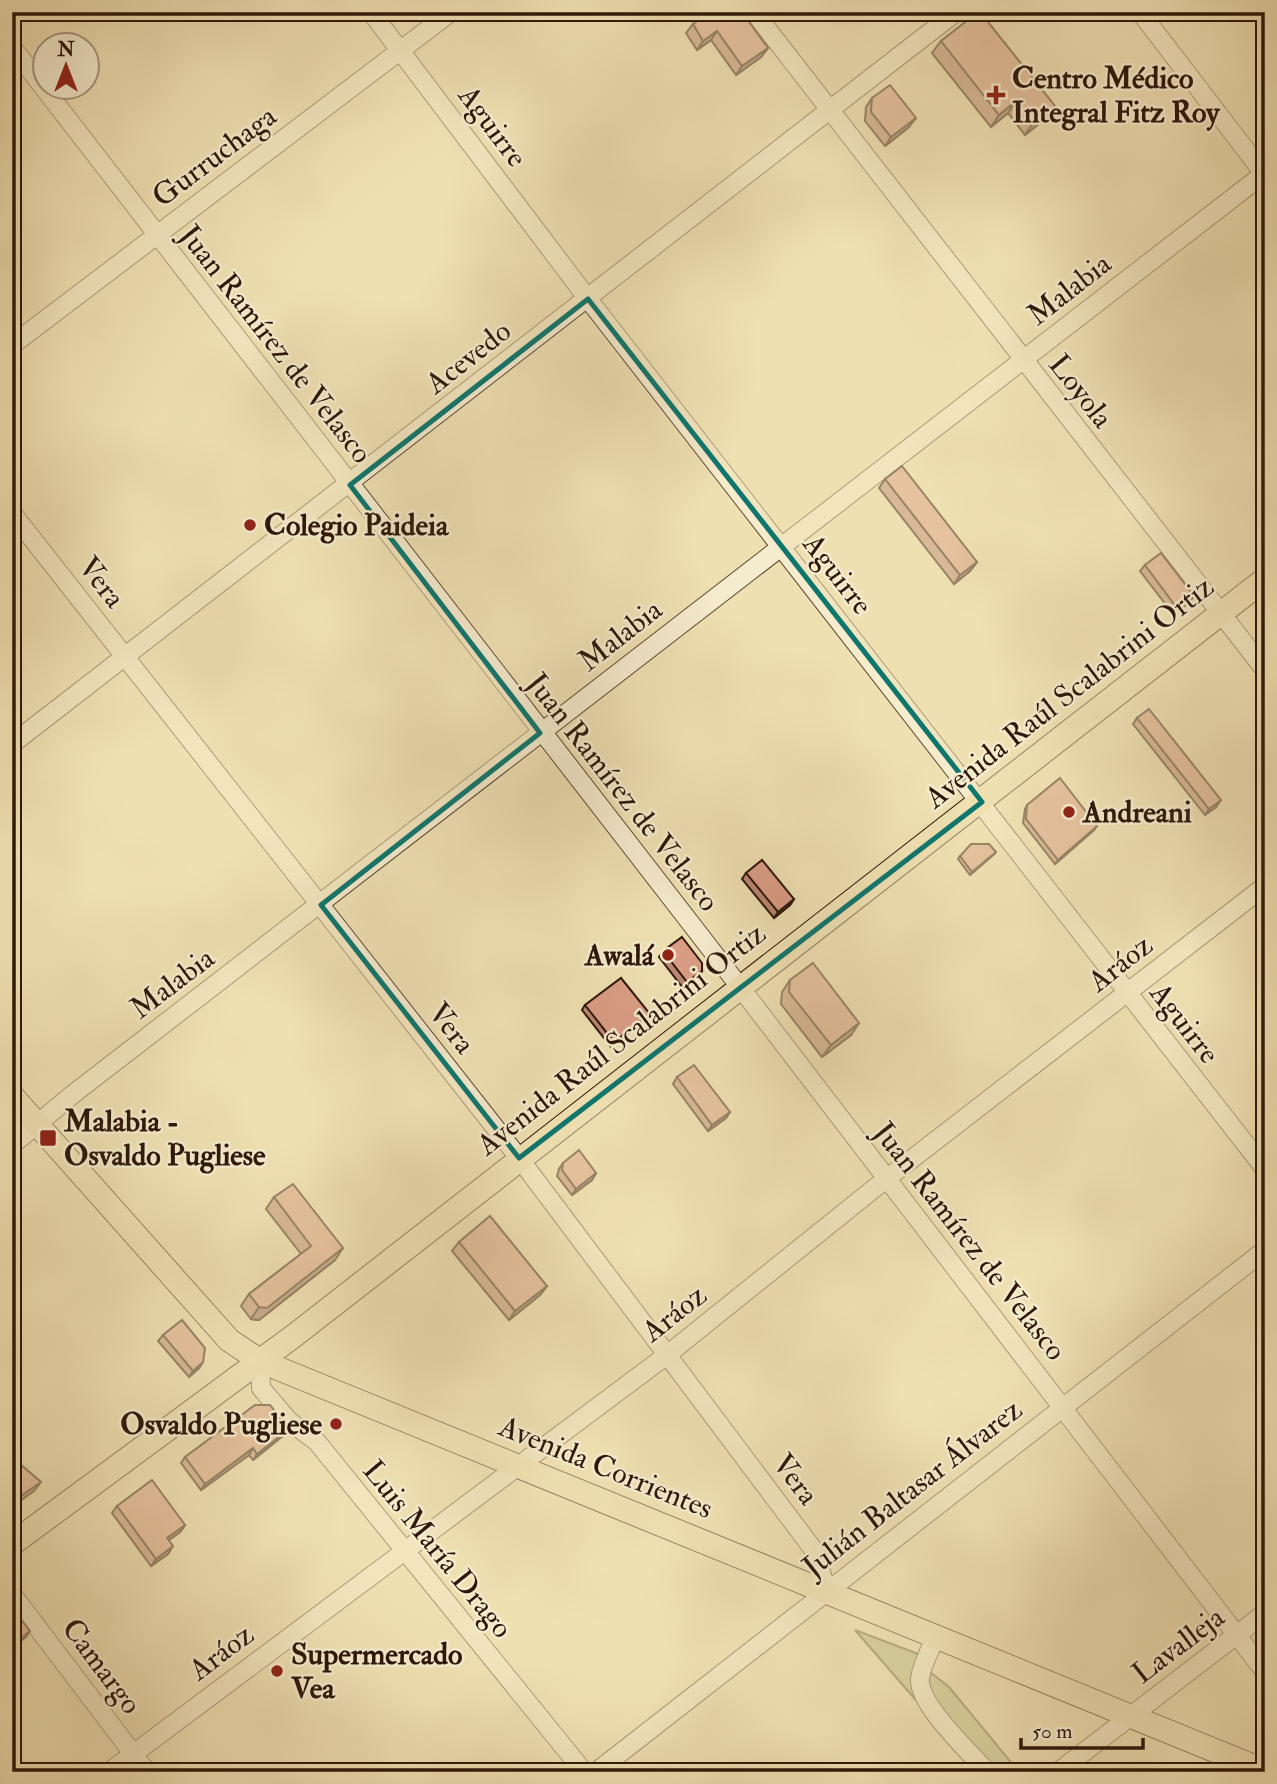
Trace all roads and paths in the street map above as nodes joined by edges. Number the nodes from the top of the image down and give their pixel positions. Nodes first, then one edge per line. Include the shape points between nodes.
1 (371, 12) edge
2 (451, 12) edge
3 (754, 12) edge
4 (956, 12) edge
5 (1140, 12) edge
6 (12, 47) edge
7 (401, 51) junction
8 (830, 110) junction
9 (1264, 174) edge
10 (156, 234) junction
11 (588, 299) junction
12 (12, 345) edge
13 (1022, 361) junction
14 (349, 485) junction
15 (12, 513) edge
16 (780, 546) junction
17 (1265, 579) edge
18 (1222, 613) junction
19 (124, 656) junction
20 (1265, 670) edge
21 (540, 733) junction
22 (12, 744) edge
23 (982, 802) junction
24 (1265, 886) edge
25 (321, 905) junction
26 (740, 987) junction
27 (1127, 994) junction
28 (12, 1096) edge
29 (36, 1123) junction
30 (12, 1145) edge
31 (519, 1158) junction
32 (1265, 1169) edge
33 (886, 1179) junction
34 (1265, 1250) edge
35 (667, 1355) junction
36 (260, 1361) junction
37 (1062, 1406) junction
38 (518, 1466) junction
39 (12, 1544) edge
40 (403, 1550) junction
41 (826, 1590) junction
42 (12, 1594) edge
43 (1265, 1613) edge
44 (1237, 1634) junction
45 (936, 1636) junction
46 (1265, 1672) edge
47 (1131, 1716) junction
48 (133, 1754) junction
49 (1265, 1771) edge
50 (109, 1772) edge
51 (147, 1772) edge
52 (584, 1772) edge
53 (596, 1772) edge
54 (987, 1772) edge
55 (1058, 1772) edge

1 - 7 street, Aguirre
2 - 7 street, Gurruchaga
3 - 8 street, Loyola
4 - 8 street, Acevedo
5 - 9 street
6 - 10 street, Juan Ramírez de Velasco
7 - 10 street, Gurruchaga
7 - 11 street, Aguirre
8 - 11 street, Acevedo
8 - 13 street, Loyola
9 - 13 street, Malabia
10 - 12 street, Gurruchaga
10 - 14 street, Juan Ramírez de Velasco
11 - 14 street, Acevedo
11 - 16 street, Aguirre
13 - 16 street, Malabia
13 - 18 street, Loyola
14 - 19 street, Acevedo
14 - 21 street, Juan Ramírez de Velasco
15 - 19 street, Vera
16 - 21 street, Malabia
16 - 23 street, Aguirre
17 - 18 main road, Avenida Raúl Scalabrini Ortiz
18 - 20 street, Loyola
18 - 23 main road, Avenida Raúl Scalabrini Ortiz
19 - 22 street, Acevedo
19 - 25 street, Vera
21 - 25 street, Malabia
21 - 26 street, Juan Ramírez de Velasco
23 - 26 main road, Avenida Raúl Scalabrini Ortiz
23 - 27 street, Aguirre
24 - 27 street, Aráoz
25 - 29 street, Malabia
25 - 31 street, Vera
26 - 31 main road, Avenida Raúl Scalabrini Ortiz
26 - 33 street, Juan Ramírez de Velasco
27 - 32 street, Aguirre
27 - 33 street, Aráoz
28 - 29 main road, Avenida Corrientes
29 - 30 street, Malabia
29 - 36 main road, Avenida Corrientes via 229,1339
31 - 35 street, Vera
31 - 36 main road, Avenida Raúl Scalabrini Ortiz
33 - 35 street, Aráoz
33 - 37 street, Juan Ramírez de Velasco
34 - 37 street, Julián Baltasar Álvarez
35 - 38 street, Aráoz
35 - 41 street, Vera via 816,1553
36 - 38 main road, Avenida Corrientes
36 - 39 main road, Avenida Raúl Scalabrini Ortiz
36 - 40 street, Luis María Drago via 261,1388 289,1421 317,1442
37 - 41 street, Julián Baltasar Álvarez
37 - 44 street, Juan Ramírez de Velasco
38 - 40 street, Aráoz
38 - 41 main road, Avenida Corrientes
40 - 48 street, Aráoz
40 - 52 street, Luis María Drago
41 - 45 main road, Avenida Corrientes
41 - 53 street, Julián Baltasar Álvarez
42 - 48 street, Camargo
43 - 44 street, Lavalleja
44 - 46 street, Juan Ramírez de Velasco
44 - 47 street, Lavalleja
45 - 47 main road, Avenida Corrientes
45 - 54 street via 920,1677 921,1691
47 - 49 main road, Avenida Corrientes
47 - 55 street, Lavalleja
48 - 50 street, Aráoz
48 - 51 street, Camargo

